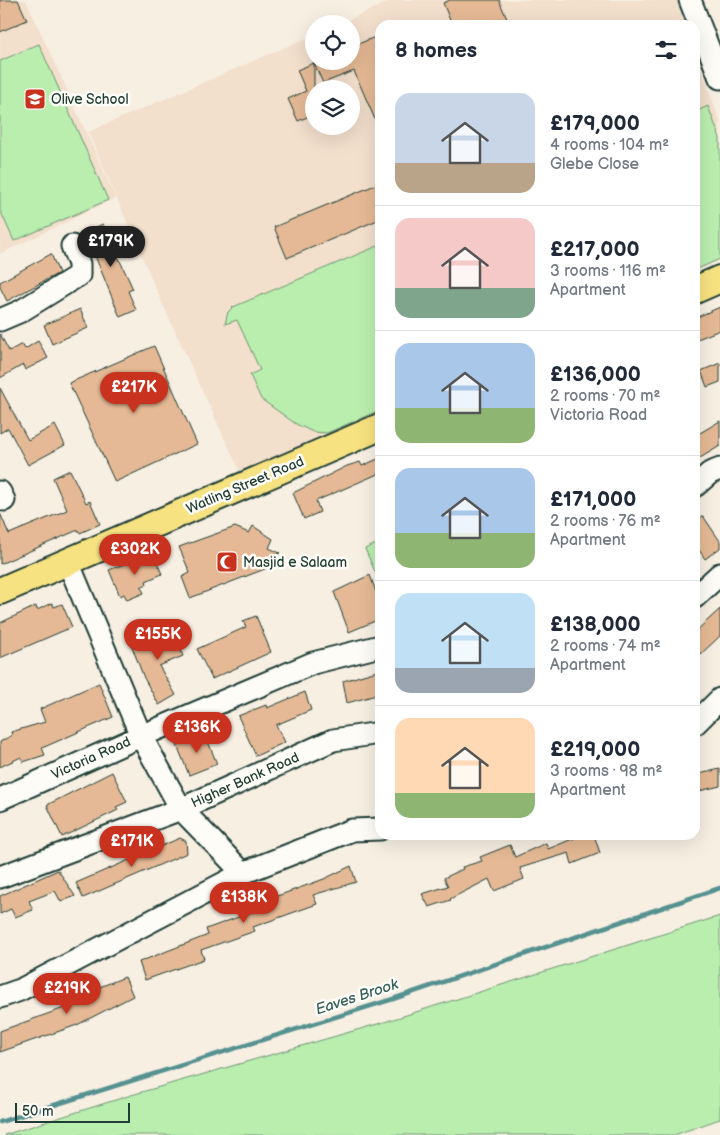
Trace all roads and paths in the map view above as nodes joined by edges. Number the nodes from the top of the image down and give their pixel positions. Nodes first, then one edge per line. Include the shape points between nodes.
1 (690, 0) edge
2 (698, 20) edge
3 (700, 26) edge
4 (720, 78) edge
5 (72, 246) dead end
6 (720, 279) edge
7 (700, 288) edge
8 (0, 320) edge
9 (375, 429) edge
10 (720, 469) edge
11 (700, 482) edge
12 (68, 562) junction
13 (720, 574) edge
14 (0, 591) edge
15 (700, 592) edge
16 (375, 647) edge
17 (720, 699) edge
18 (700, 719) edge
19 (375, 734) edge
20 (141, 736) junction
21 (0, 799) edge
22 (181, 809) junction
23 (375, 829) edge
24 (243, 873) junction
25 (0, 877) edge
26 (0, 997) edge

1 - 2 street
3 - 4 street
5 - 8 street via 79,264 79,275 21,311
6 - 7 main road
9 - 12 main road, Watling Street Road
10 - 11 street
12 - 14 main road, Watling Street Road
12 - 20 street
13 - 15 street
16 - 20 street, Victoria Road via 313,663
17 - 18 street
19 - 22 street, Higher Bank Road via 334,740
20 - 21 street, Victoria Road
20 - 22 street
22 - 24 street
22 - 25 street, Higher Bank Road
23 - 24 street via 352,830
24 - 26 street via 20,990

